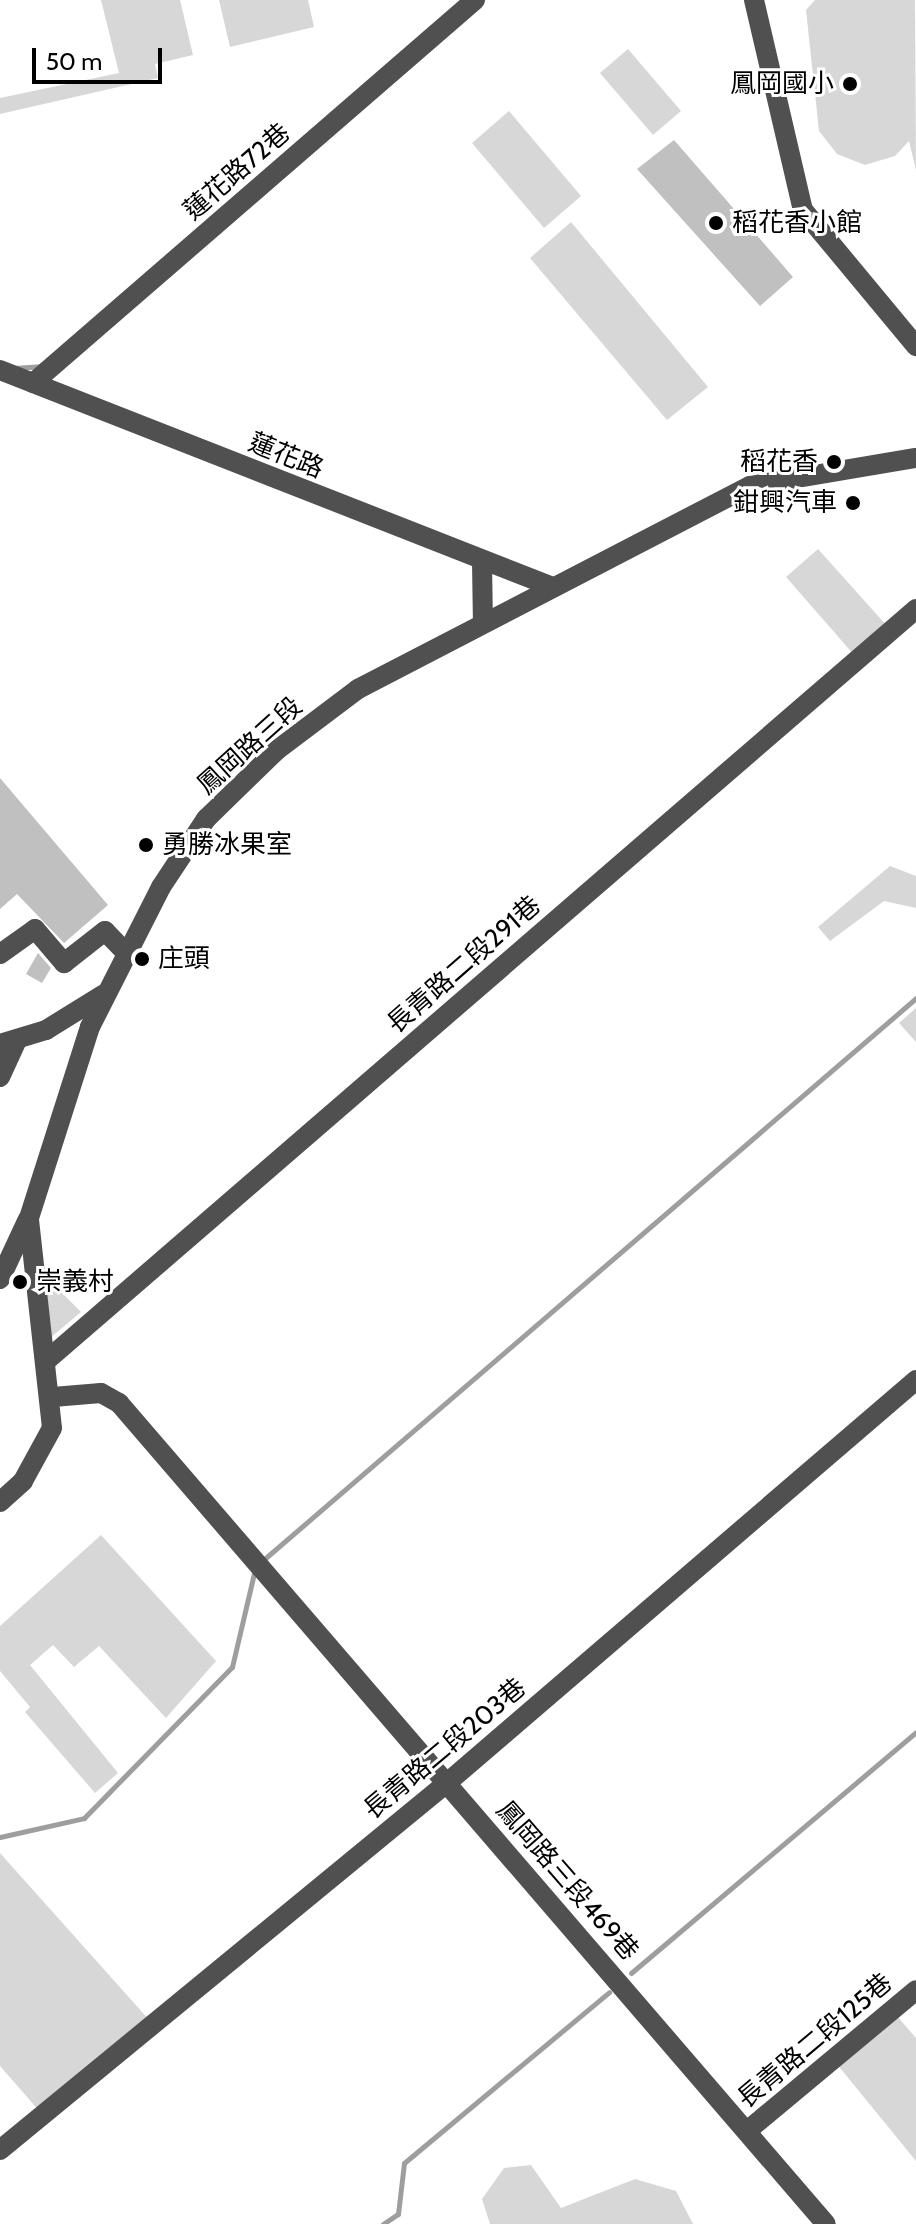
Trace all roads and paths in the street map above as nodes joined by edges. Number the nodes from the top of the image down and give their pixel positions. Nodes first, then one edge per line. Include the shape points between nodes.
1 (475, 0) edge
2 (754, 0) edge
3 (916, 346) edge
4 (0, 370) edge
5 (33, 383) junction
6 (916, 458) edge
7 (482, 562) junction
8 (553, 587) junction
9 (916, 609) edge
10 (483, 623) junction
11 (126, 953) junction
12 (0, 954) edge
13 (105, 994) junction
14 (8, 1042) edge
15 (0, 1077) edge
16 (29, 1218) junction
17 (0, 1279) edge
18 (46, 1361) junction
19 (916, 1380) edge
20 (53, 1397) junction
21 (0, 1502) edge
22 (448, 1782) junction
23 (916, 1990) edge
24 (747, 2131) junction
25 (0, 2150) edge
26 (826, 2224) edge

1 - 5 street, 蓮花路72巷
2 - 3 street via 803,210
4 - 5 street, 蓮花路
5 - 7 street, 蓮花路
6 - 8 street, 鳳岡路三段 via 769,479
7 - 8 street, 蓮花路
7 - 10 street
8 - 10 street, 鳳岡路三段
9 - 18 street, 長青路二段291巷
10 - 11 street, 鳳岡路三段 via 358,689 277,750 206,819
11 - 12 street via 105,931 64,963 35,929
11 - 13 street, 鳳岡路三段
13 - 14 street
13 - 16 street, 鳳岡路三段
14 - 15 street
16 - 17 street
16 - 18 street, 鳳岡路三段
18 - 20 street, 鳳岡路三段
19 - 22 street, 長青路二段203巷
20 - 21 street, 鳳岡路三段 via 42,1453
20 - 22 street, 鳳岡路三段469巷 via 101,1393 119,1403
22 - 24 street, 鳳岡路三段469巷
22 - 25 street, 長青路二段203巷
23 - 24 street, 長青路二段125巷
24 - 26 street, 鳳岡路三段469巷

